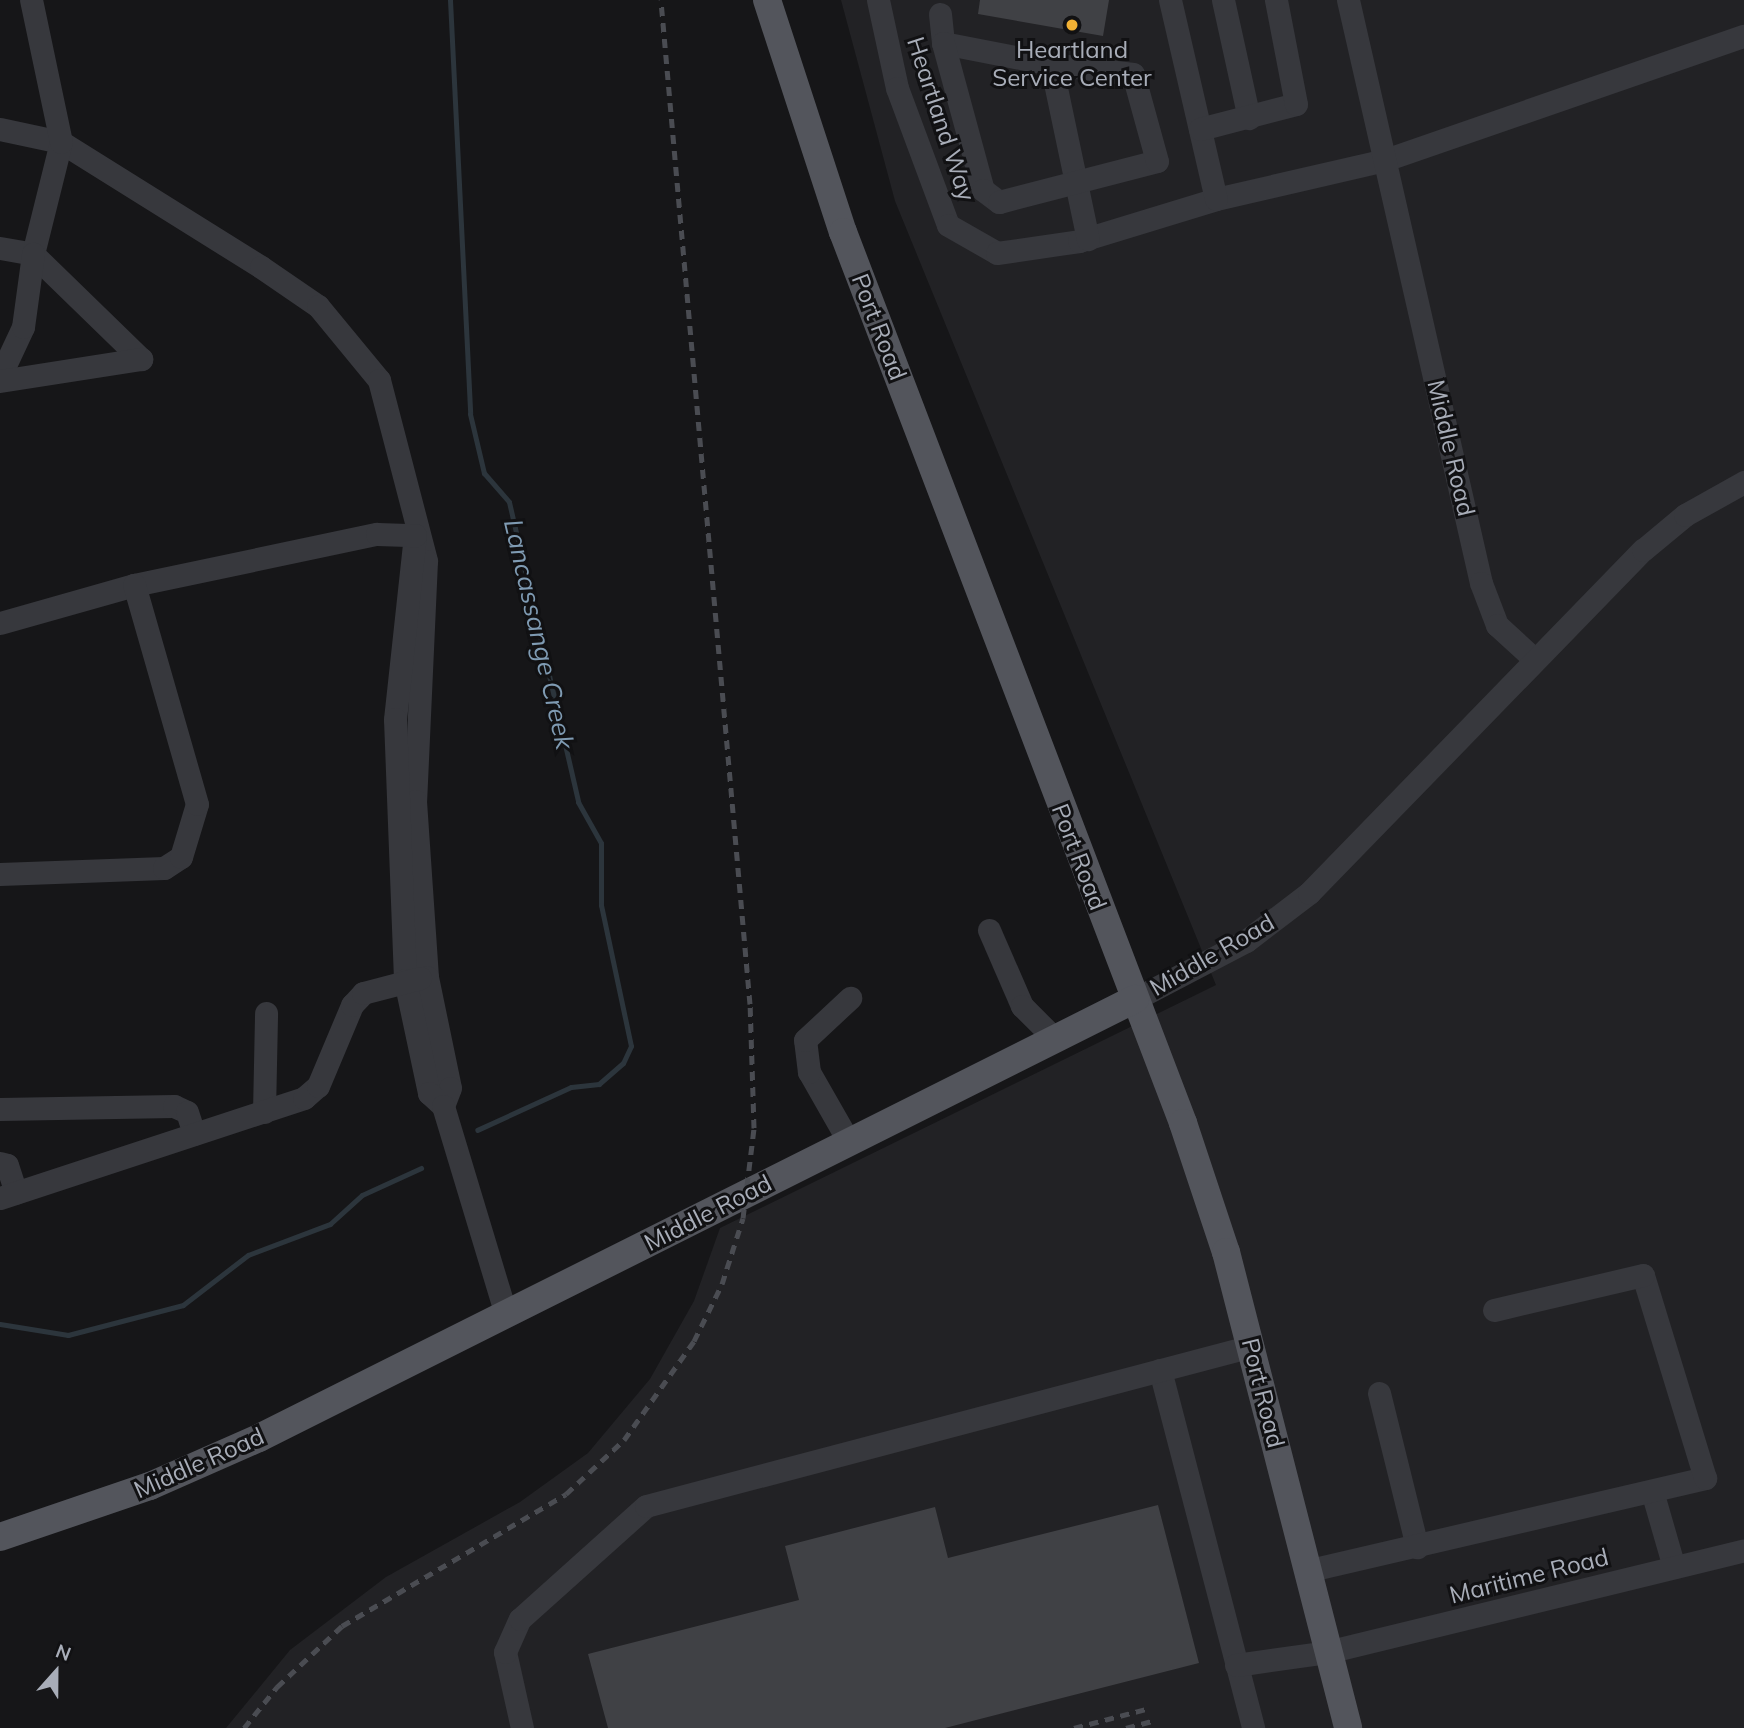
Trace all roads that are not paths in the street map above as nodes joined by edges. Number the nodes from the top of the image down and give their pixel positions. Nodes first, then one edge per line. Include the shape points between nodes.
1 (31, 0) edge
2 (767, 0) edge
3 (878, 0) edge
4 (1170, 0) edge
5 (1223, 0) edge
6 (1276, 0) edge
7 (1348, 0) edge
8 (940, 14) dead end
9 (1744, 36) edge
10 (943, 43) junction
11 (1051, 64) junction
12 (1249, 118) junction
13 (0, 129) edge
14 (1200, 129) junction
15 (61, 142) junction
16 (1385, 160) junction
17 (1077, 184) junction
18 (1216, 199) junction
19 (1088, 239) junction
20 (0, 248) edge
21 (33, 254) junction
22 (0, 378) edge
23 (1744, 482) edge
24 (415, 535) junction
25 (134, 585) junction
26 (0, 623) edge
27 (1533, 658) junction
28 (0, 874) edge
29 (989, 930) dead end
30 (416, 978) junction
31 (850, 998) dead end
32 (1135, 999) junction
33 (266, 1013) dead end
34 (1055, 1039) junction
35 (0, 1109) edge
36 (264, 1112) junction
37 (194, 1135) junction
38 (849, 1142) junction
39 (0, 1163) edge
40 (8, 1196) edge
41 (1493, 1310) dead end
42 (506, 1315) junction
43 (1252, 1346) junction
44 (1160, 1370) junction
45 (1379, 1393) dead end
46 (1652, 1492) junction
47 (0, 1537) edge
48 (1416, 1547) junction
49 (1744, 1550) edge
50 (1675, 1567) junction
51 (1307, 1571) junction
52 (1326, 1652) junction
53 (1236, 1665) junction
54 (523, 1728) edge
55 (1253, 1728) edge
56 (1348, 1728) edge

1 - 15 street
2 - 32 main road, Port Road via 843,232
3 - 19 street, Heartland Way via 897,88 948,225 997,253
4 - 14 street
5 - 12 street
6 - 12 street via 1296,104
7 - 16 street, Middle Road
8 - 10 street
9 - 16 street
10 - 11 street
10 - 17 street via 983,190 999,202
11 - 17 street
11 - 17 street via 1133,74 1157,162
12 - 14 street
13 - 15 street
14 - 18 street
15 - 21 street
15 - 24 street via 318,306 379,380
16 - 18 street, Heartland Way
16 - 27 street, Middle Road via 1481,583 1497,625
17 - 19 street
18 - 19 street, Heartland Way
20 - 21 street
21 - 22 street via 23,327
21 - 22 street via 141,359
23 - 27 street via 1685,515 1643,550
24 - 25 street via 377,534
24 - 30 street via 426,561 415,802
25 - 26 street
25 - 28 street via 197,804 181,857 164,868
27 - 32 street, Middle Road via 1299,902 1223,955
29 - 34 street via 1022,1006
30 - 36 street via 363,993 318,1086 304,1098
30 - 42 street via 450,1088 443,1106
31 - 38 street via 805,1040 809,1072
32 - 34 main road, Middle Road
32 - 43 main road, Port Road via 1184,1123
33 - 36 street
34 - 38 main road, Middle Road
35 - 37 street via 174,1106 187,1112
36 - 37 street
37 - 40 street
38 - 42 main road, Middle Road
39 - 40 street via 7,1165
41 - 46 street via 1643,1275 1705,1478
42 - 47 main road, Middle Road via 162,1481
43 - 44 street
43 - 51 main road, Port Road
44 - 53 street
44 - 54 street via 646,1506 520,1619 505,1652
45 - 48 street
46 - 48 street
46 - 50 street
48 - 51 street
49 - 50 street, Maritime Road
50 - 52 street, Maritime Road
51 - 52 main road, Port Road
52 - 53 street, Maritime Road
52 - 56 main road, Port Road
53 - 55 street

